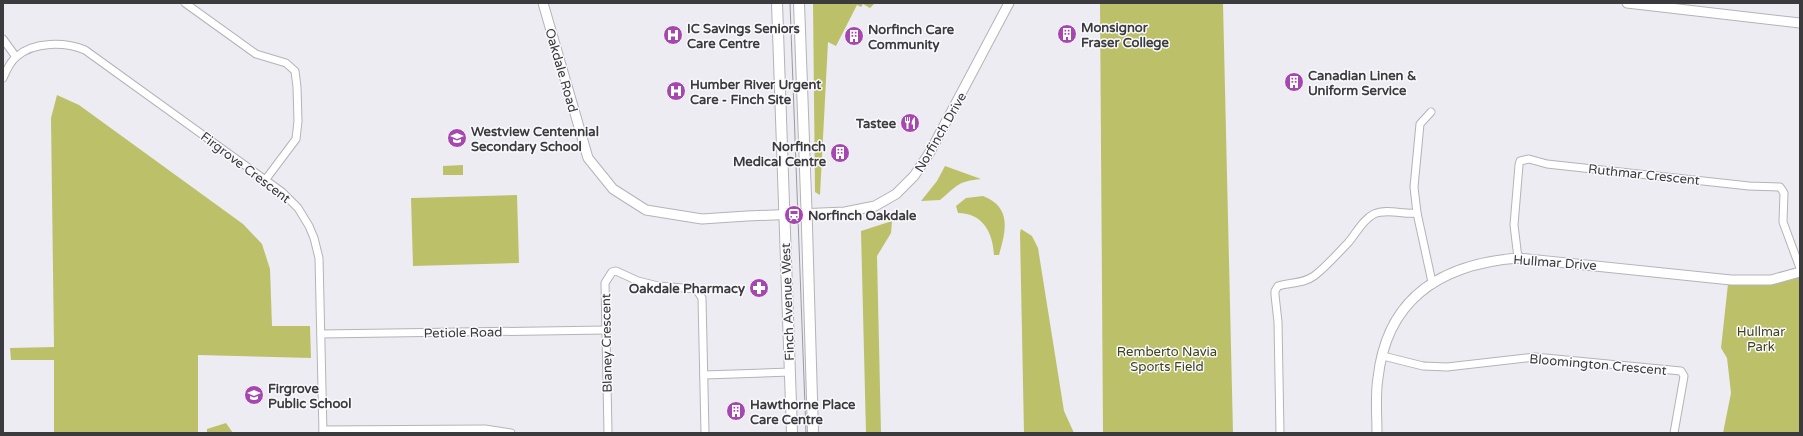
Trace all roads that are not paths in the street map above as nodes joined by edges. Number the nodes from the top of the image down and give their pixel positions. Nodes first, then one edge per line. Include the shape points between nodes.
1 (185, 3) edge
2 (543, 3) edge
3 (776, 3) edge
4 (799, 3) edge
5 (1009, 3) edge
6 (1627, 3) edge
7 (1800, 23) edge
8 (3, 39) edge
9 (16, 57) junction
10 (3, 78) edge
11 (1431, 112) dead end
12 (266, 180) junction
13 (1418, 213) junction
14 (807, 214) junction
15 (784, 215) junction
16 (1518, 258) junction
17 (1800, 268) edge
18 (1800, 272) edge
19 (1432, 282) junction
20 (606, 330) junction
21 (321, 334) junction
22 (1383, 356) junction
23 (790, 372) junction
24 (704, 375) junction
25 (323, 431) edge
26 (511, 433) edge
27 (608, 433) edge
28 (704, 433) edge
29 (792, 433) edge
30 (813, 433) edge
31 (1280, 433) edge
32 (1377, 433) edge
33 (1674, 433) edge

1 - 12 street via 256,54 286,63 295,71 298,121 296,139
2 - 15 street, Oakdale Road via 588,158 612,190 646,210 702,219
3 - 15 main road, Finch Avenue West
4 - 14 main road, Finch Avenue West
5 - 14 street, Norfinch Drive via 934,146 914,176 896,194 875,206 845,212
6 - 7 street
8 - 9 street
9 - 10 street
9 - 12 street, Firgrove Crescent via 26,51 55,43 85,50
11 - 13 street via 1420,124 1414,174
12 - 21 street, Firgrove Crescent via 298,208 314,238 318,258
13 - 19 street
13 - 31 street via 1376,213 1369,217 1348,243 1314,276 1278,286 1275,290
14 - 15 street, Oakdale Road
14 - 30 main road, Finch Avenue West
15 - 23 main road, Finch Avenue West
16 - 17 street, Ruthmar Crescent via 1514,225 1515,204 1519,165 1524,159 1547,164 1749,186 1780,187 1784,193 1783,222
16 - 18 street, Hullmar Drive via 1731,280 1771,280
16 - 19 street, Hullmar Drive via 1472,265
19 - 22 street, Hullmar Drive via 1399,316 1387,340
20 - 21 street, Petiole Road
20 - 24 street, Blaney Crescent via 605,283 612,272 623,273 638,281 658,286 696,289 702,298
20 - 27 street, Blaney Crescent
21 - 25 street, Firgrove Crescent
22 - 32 street, Hullmar Drive via 1376,392
22 - 33 street, Bloomington Crescent via 1422,366 1447,367 1535,357 1680,372 1684,376
23 - 24 street
23 - 29 main road, Finch Avenue West
24 - 28 street, Blaney Crescent
25 - 26 street via 485,429

